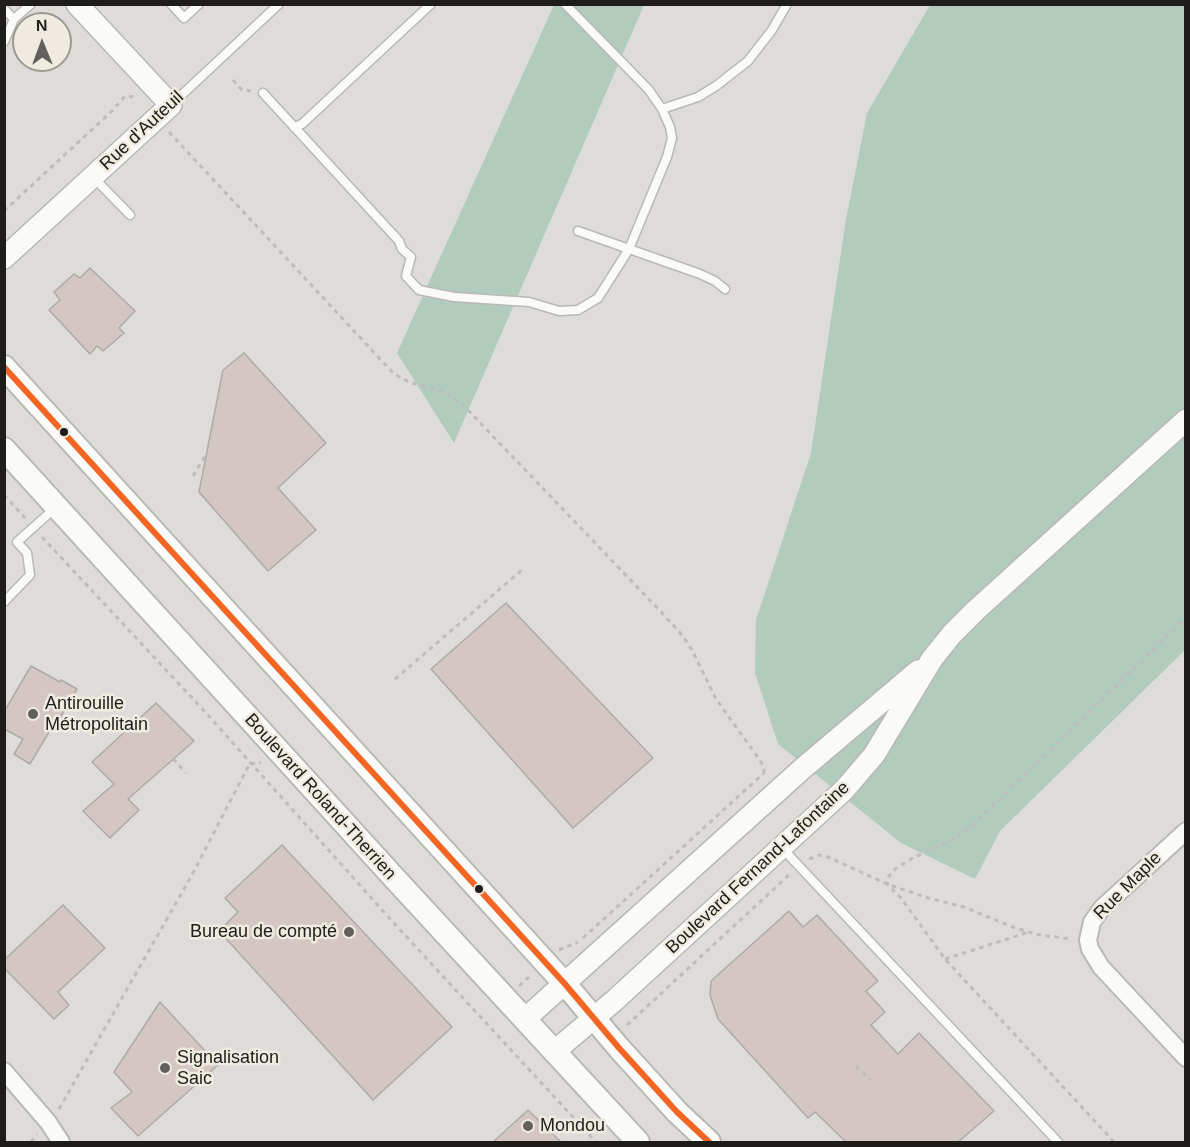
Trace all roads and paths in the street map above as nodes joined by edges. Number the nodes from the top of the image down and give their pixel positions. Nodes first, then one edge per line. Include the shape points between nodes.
1 (77, 4) edge
2 (171, 4) edge
3 (199, 4) edge
4 (279, 4) edge
5 (431, 4) edge
6 (565, 4) edge
7 (786, 4) edge
8 (12, 24) edge
9 (4, 42) edge
10 (233, 80) dead end
11 (241, 89) dead end
12 (263, 93) dead end
13 (125, 96) dead end
14 (171, 105) junction
15 (662, 109) junction
16 (294, 127) junction
17 (172, 135) dead end
18 (93, 177) junction
19 (4, 211) edge
20 (130, 215) dead end
21 (578, 231) dead end
22 (629, 249) junction
23 (4, 258) edge
24 (725, 289) dead end
25 (4, 367) edge
26 (1185, 420) edge
27 (4, 449) edge
28 (207, 453) dead end
29 (193, 476) dead end
30 (4, 495) edge
31 (57, 506) junction
32 (24, 516) dead end
33 (45, 540) dead end
34 (522, 570) dead end
35 (4, 602) edge
36 (1185, 618) edge
37 (932, 659) junction
38 (395, 679) dead end
39 (173, 759) dead end
40 (263, 760) dead end
41 (250, 763) junction
42 (186, 773) dead end
43 (1185, 831) edge
44 (782, 848) junction
45 (822, 850) dead end
46 (822, 856) junction
47 (809, 858) dead end
48 (783, 880) dead end
49 (887, 884) junction
50 (1030, 932) junction
51 (1075, 939) dead end
52 (566, 948) dead end
53 (945, 960) junction
54 (565, 984) junction
55 (628, 1014) dead end
56 (593, 1017) junction
57 (525, 1019) junction
58 (633, 1020) junction
59 (629, 1024) dead end
60 (555, 1051) junction
61 (1185, 1058) edge
62 (856, 1066) dead end
63 (4, 1071) edge
64 (870, 1080) dead end
65 (63, 1104) dead end
66 (35, 1136) dead end
67 (31, 1143) edge
68 (60, 1143) edge
69 (596, 1143) edge
70 (638, 1143) edge
71 (709, 1143) edge
72 (1058, 1143) edge
73 (1114, 1143) edge

1 - 14 street
2 - 3 lane via 184,18
4 - 14 lane, Rue d'Auteuil
5 - 16 lane via 302,124
6 - 15 lane via 649,90
7 - 15 lane via 748,61 698,97
8 - 9 lane
10 - 11 path
12 - 16 lane
13 - 19 path, Rue d'Auteuil
14 - 18 street, Rue d'Auteuil
15 - 22 lane via 670,127 671,145
16 - 22 lane via 411,257 406,276 419,290 454,297 529,302 567,312 598,298
17 - 52 path via 394,374 445,392 462,404 664,615 692,650 716,699 764,767 764,773 576,944
18 - 20 lane
18 - 23 street, Rue d'Auteuil
21 - 22 lane
22 - 24 lane via 700,274
25 - 54 main road
26 - 37 street, Boulevard Fernand-Lafontaine via 975,611
27 - 31 main road, Boulevard Roland-Therrien
28 - 29 path
30 - 32 path
31 - 35 lane via 17,542 27,553 30,575
31 - 57 main road, Boulevard Roland-Therrien
33 - 41 path, Boulevard Roland-Therrien
34 - 38 path
36 - 49 path via 975,823 955,838 895,869
37 - 44 street, Boulevard Fernand-Lafontaine via 874,755 844,790
37 - 54 street, Boulevard Fernand-Lafontaine via 802,769
39 - 42 path
40 - 41 path
41 - 65 path
41 - 69 path, Boulevard Roland-Therrien
43 - 61 street, Rue Maple via 1102,908 1092,922 1088,940 1101,967
44 - 56 street, Boulevard Fernand-Lafontaine
44 - 72 lane
45 - 46 path
46 - 47 path
46 - 49 path
48 - 58 path, Boulevard Fernand-Lafontaine
49 - 50 path
49 - 53 path
50 - 51 path
50 - 53 path
53 - 73 path
54 - 56 main road
54 - 57 street, Boulevard Fernand-Lafontaine
55 - 58 path
56 - 60 street, Boulevard Fernand-Lafontaine
56 - 71 main road via 669,1104
57 - 60 main road, Boulevard Roland-Therrien
58 - 59 path, Boulevard Fernand-Lafontaine
60 - 70 main road, Boulevard Roland-Therrien
62 - 64 path
63 - 68 street via 48,1122
66 - 67 path

